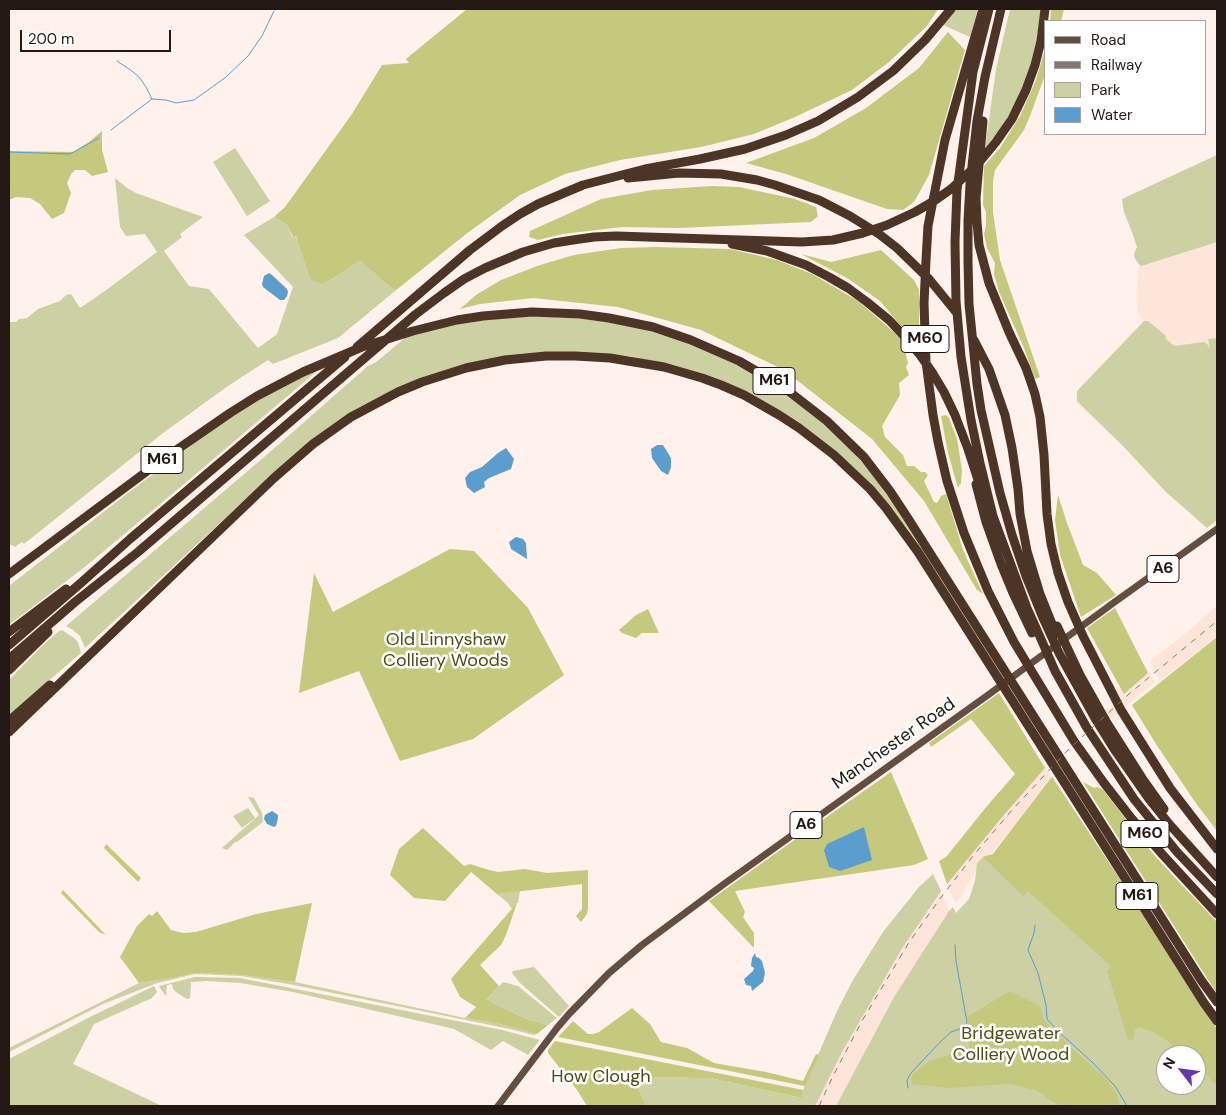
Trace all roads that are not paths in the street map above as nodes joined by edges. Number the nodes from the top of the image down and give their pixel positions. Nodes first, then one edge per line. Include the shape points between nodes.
1 (951, 9) edge
2 (983, 9) edge
3 (989, 9) edge
4 (1002, 9) edge
5 (1045, 9) edge
6 (985, 77) junction
7 (583, 185) junction
8 (695, 239) junction
9 (964, 439) junction
10 (993, 516) junction
11 (1217, 530) edge
12 (60, 537) junction
13 (130, 539) junction
14 (138, 552) junction
15 (9, 574) edge
16 (173, 574) junction
17 (9, 582) edge
18 (9, 632) edge
19 (1056, 635) junction
20 (9, 646) edge
21 (1041, 646) junction
22 (1063, 650) junction
23 (9, 659) edge
24 (9, 670) edge
25 (1002, 674) junction
26 (1010, 688) junction
27 (1099, 717) junction
28 (9, 721) edge
29 (9, 732) edge
30 (1217, 849) edge
31 (1217, 877) edge
32 (1217, 894) edge
33 (1217, 914) edge
34 (1217, 1002) edge
35 (1217, 1022) edge
36 (498, 1106) edge

1 - 7 highway via 893,71 818,121 745,149
2 - 33 highway, M60 via 945,140 928,226 924,303 926,362 947,481 988,591 1077,745 1132,819
3 - 10 highway, M60 via 970,90 957,190 955,260 958,332 965,388
4 - 6 highway, M60
5 - 8 highway via 1041,41 1030,80 1017,109 977,165 943,195 887,225 833,240
6 - 19 highway, M60 via 977,121 968,221 969,304 976,384 1009,527 1026,576
6 - 30 highway, M60 via 976,198 979,245 989,283 1035,394 1040,416 1051,544 1063,588 1116,702 1170,788
7 - 13 highway, M61 via 538,204 488,235
7 - 19 highway, M60 via 679,173 721,174 757,180 819,200 850,216 885,239 914,264 954,309 989,369 1007,423 1020,514 1032,567
8 - 9 highway, M60 via 767,251 806,265 829,276 867,302 889,320 926,364 944,392
8 - 14 highway via 616,236 573,240 523,252 474,274 416,314
9 - 10 highway, M60 via 984,500
9 - 21 highway, M60 via 995,548 1013,593
10 - 21 highway, M60
11 - 36 main road, Manchester Road / A6 via 625,958 555,1030
12 - 15 highway, M61
12 - 17 highway, M61
12 - 25 highway, M61 via 224,417 326,361 362,347 413,331 483,316 532,312 622,320 669,332 716,350 761,373 827,421 864,457 890,492
13 - 18 highway, M61
13 - 20 highway, M61
14 - 23 highway
14 - 24 highway
16 - 25 highway, M61 via 313,444 351,417 398,392 449,373 505,360 553,356 610,358 664,367 721,385 779,415 834,455 870,489 901,526
16 - 28 highway, M61
16 - 29 highway, M61
19 - 22 highway, M60
21 - 32 highway, M60 via 1092,737 1134,799
22 - 27 highway, M60
22 - 27 highway, M60 via 1080,691
25 - 26 highway, M61
26 - 34 highway, M61 via 1059,755
26 - 35 highway, M61 via 1057,771
27 - 31 highway, M60 via 1125,765 1149,799

